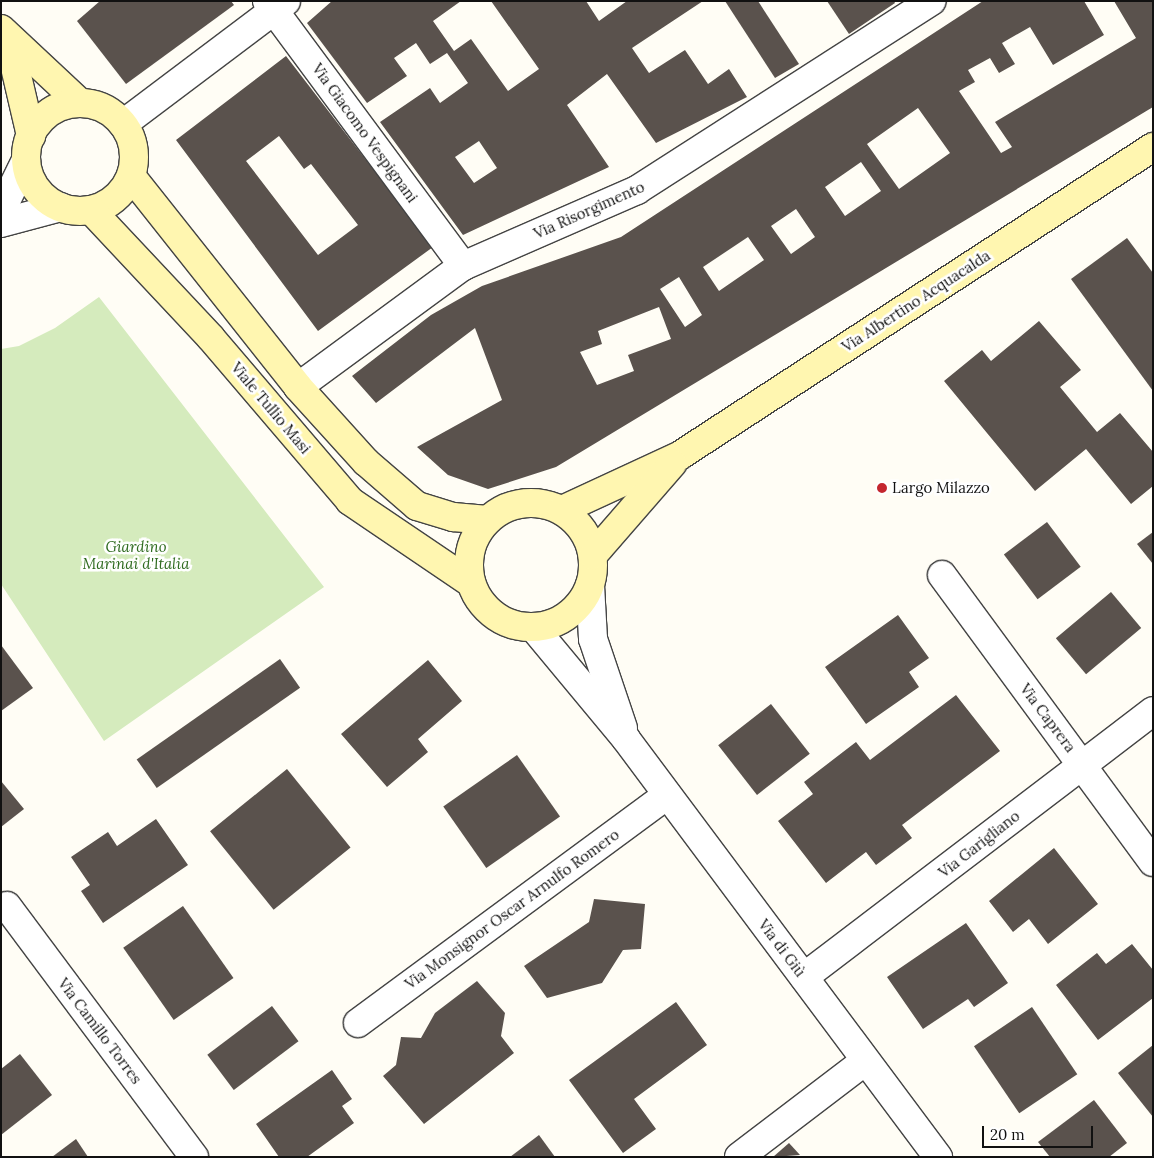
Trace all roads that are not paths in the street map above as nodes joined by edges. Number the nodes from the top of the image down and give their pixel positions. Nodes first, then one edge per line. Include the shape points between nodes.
1 (931, 1) edge
2 (276, 4) edge
3 (4, 33) edge
4 (80, 103) junction
5 (124, 124) junction
6 (29, 148) junction
7 (1153, 148) edge
8 (131, 176) junction
9 (61, 207) junction
10 (91, 210) junction
11 (1, 211) edge
12 (1, 223) edge
13 (463, 266) junction
14 (298, 387) junction
15 (679, 456) junction
16 (562, 510) junction
17 (488, 520) junction
18 (593, 555) junction
19 (942, 575) dead end
20 (471, 583) junction
21 (590, 585) junction
22 (534, 628) junction
23 (1153, 711) edge
24 (626, 739) junction
25 (1082, 764) junction
26 (667, 795) junction
27 (1153, 862) edge
28 (6, 906) dead end
29 (804, 977) junction
30 (358, 1023) dead end
31 (865, 1061) junction
32 (194, 1157) edge
33 (739, 1157) edge
34 (938, 1157) edge

1 - 13 street, Via Risorgimento via 638,190
2 - 5 street
2 - 13 street, Via Giacomo Vespignani
3 - 4 main road
3 - 6 main road
4 - 5 main road via 112,112
4 - 6 main road via 51,112
5 - 8 main road via 132,140
6 - 9 main road via 37,189
6 - 11 street
7 - 15 main road, Via Albertino Acquacalda
8 - 10 main road via 122,192
8 - 14 main road
9 - 10 main road
9 - 12 street
10 - 20 main road, Viale Tullio Masi via 211,338 350,501
13 - 14 street, Via Risorgimento
14 - 17 main road via 366,462 417,506 452,517
15 - 16 main road, Via Albertino Acquacalda
15 - 18 main road, Via Albertino Acquacalda
16 - 17 main road via 543,503 523,502
16 - 18 main road via 587,537
17 - 20 main road, Viale Tullio Masi via 470,549
18 - 21 main road
19 - 25 street, Via Caprera
20 - 22 main road, Viale Tullio Masi via 480,602 495,616 513,625
21 - 22 main road via 568,615
21 - 24 street, Via di Giù via 593,639
22 - 24 street, Via di Giù
23 - 25 street, Via Garigliano
24 - 26 street, Via di Giù
25 - 27 street, Via Caprera
25 - 29 street, Via Garigliano
26 - 29 street, Via di Giù
26 - 30 street, Via Monsignor Oscar Arnulfo Romero
28 - 32 street, Via Camillo Torres
29 - 31 street, Via di Giù
31 - 33 street
31 - 34 street, Via di Giù

